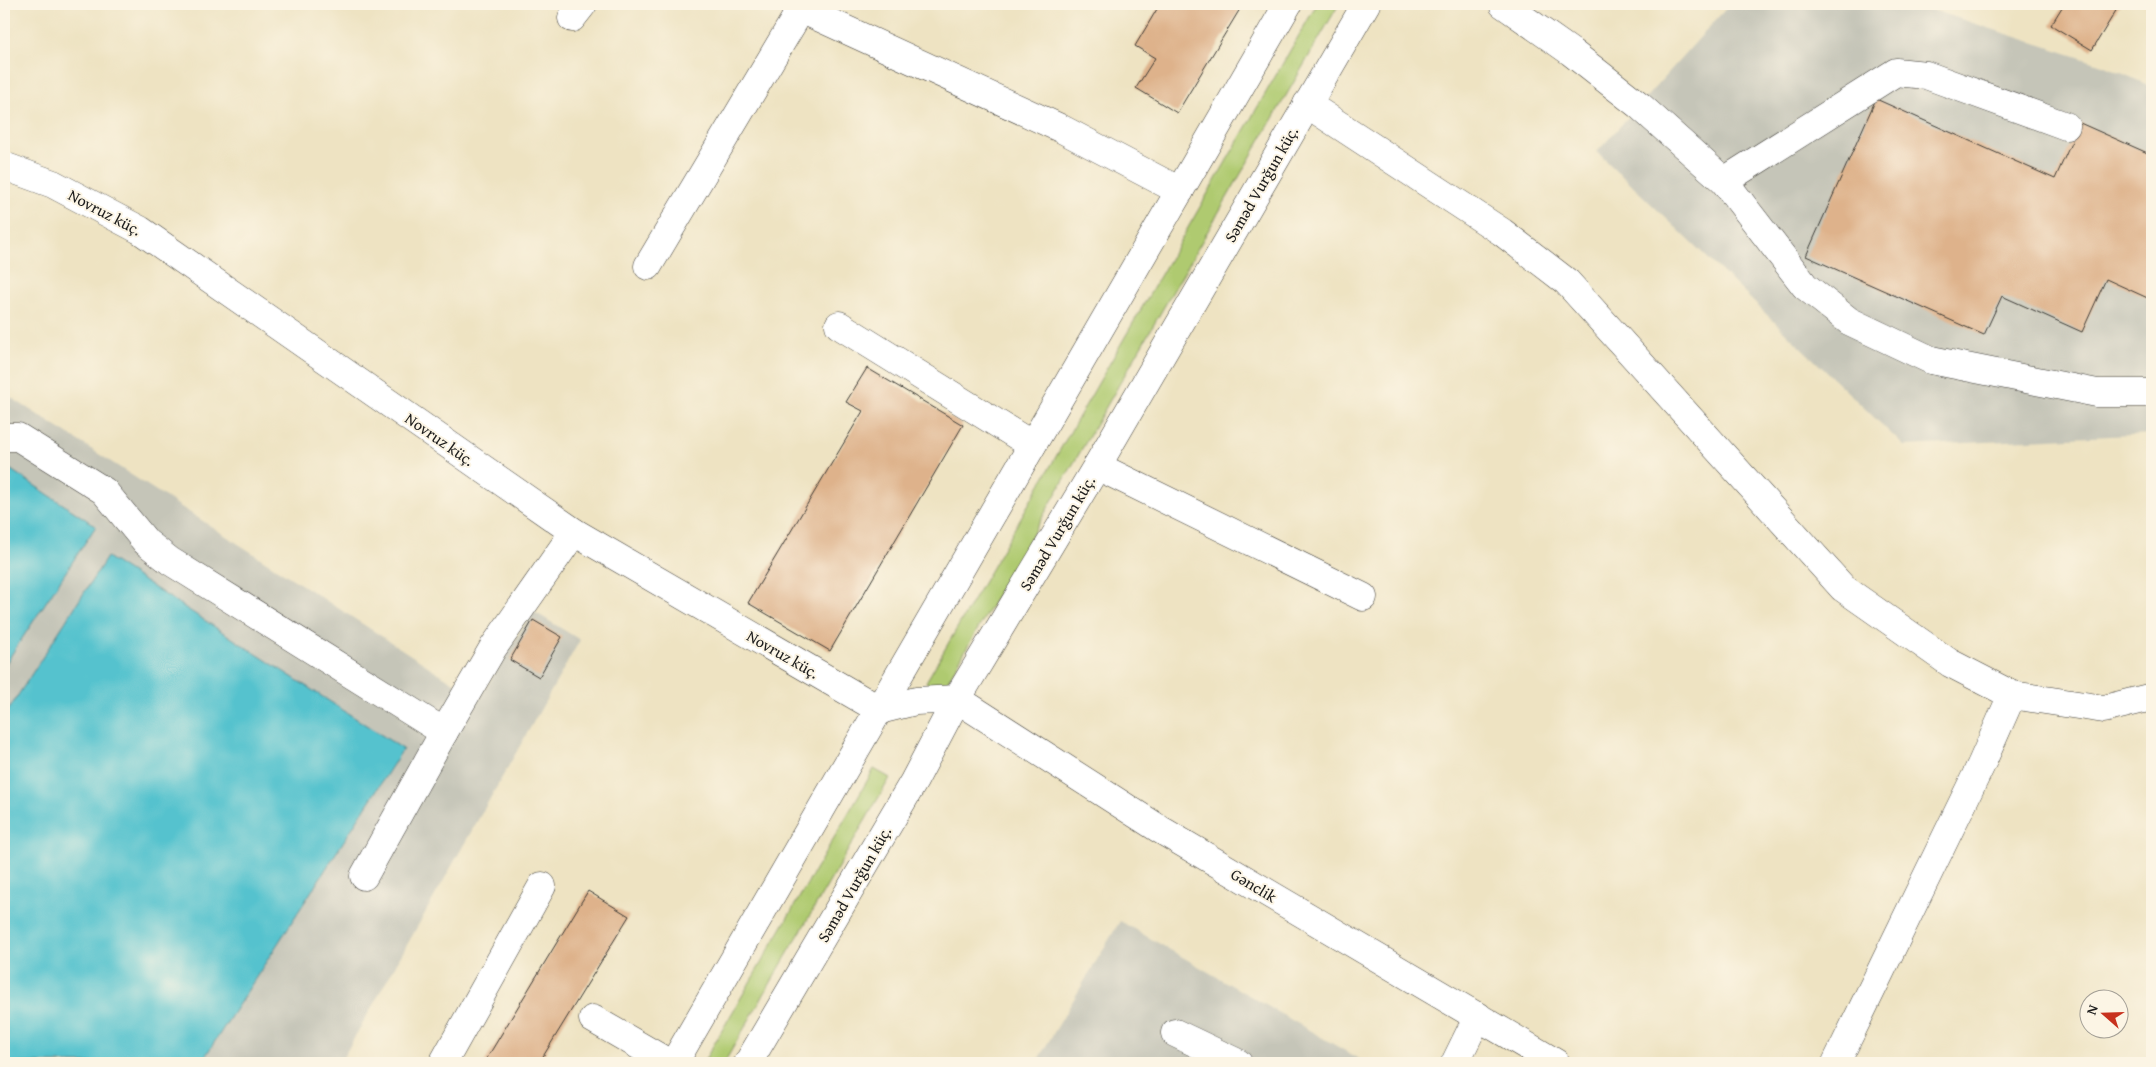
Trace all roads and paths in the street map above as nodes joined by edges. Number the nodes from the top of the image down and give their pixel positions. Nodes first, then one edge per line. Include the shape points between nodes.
1 (1288, 4) edge
2 (1366, 4) edge
3 (1503, 4) edge
4 (797, 6) edge
5 (1307, 104) junction
6 (2066, 126) dead end
7 (4, 166) edge
8 (1724, 181) junction
9 (1180, 191) junction
10 (648, 266) dead end
11 (839, 325) dead end
12 (2152, 393) edge
13 (4, 437) edge
14 (1032, 445) junction
15 (1097, 466) junction
16 (574, 532) junction
17 (1363, 597) dead end
18 (2012, 695) junction
19 (2152, 697) edge
20 (957, 699) junction
21 (880, 710) junction
22 (444, 732) junction
23 (364, 876) dead end
24 (542, 886) dead end
25 (1478, 1016) junction
26 (593, 1019) dead end
27 (1175, 1033) dead end
28 (443, 1063) edge
29 (669, 1063) edge
30 (674, 1063) edge
31 (748, 1063) edge
32 (1238, 1063) edge
33 (1455, 1063) edge
34 (1556, 1063) edge
35 (1836, 1063) edge

1 - 9 street
2 - 5 street, Səməd Vurğun küç.
3 - 8 street via 1572,52 1640,106
4 - 9 street via 1060,128
4 - 10 street
5 - 15 street, Səməd Vurğun küç.
5 - 18 street via 1502,232 1567,282 1843,588 1950,663
6 - 8 street via 1926,75 1896,72
7 - 16 street, Novruz küç. via 53,184 140,230
8 - 12 street via 1805,286 1849,321 1931,360 2097,393
9 - 14 street
11 - 14 street
13 - 22 street via 18,437 104,491 146,542 170,561
14 - 21 street
15 - 17 street
15 - 20 street, Səməd Vurğun küç.
16 - 21 street, Novruz küç.
16 - 22 street via 493,648
18 - 19 street via 2104,709
18 - 35 street
20 - 21 street via 916,702
20 - 25 street, Gənclik via 1161,830
20 - 31 street, Səməd Vurğun küç. via 914,781
21 - 30 street
22 - 23 street
24 - 28 street
25 - 33 street
25 - 34 street, Gənclik
26 - 29 street
27 - 32 street

